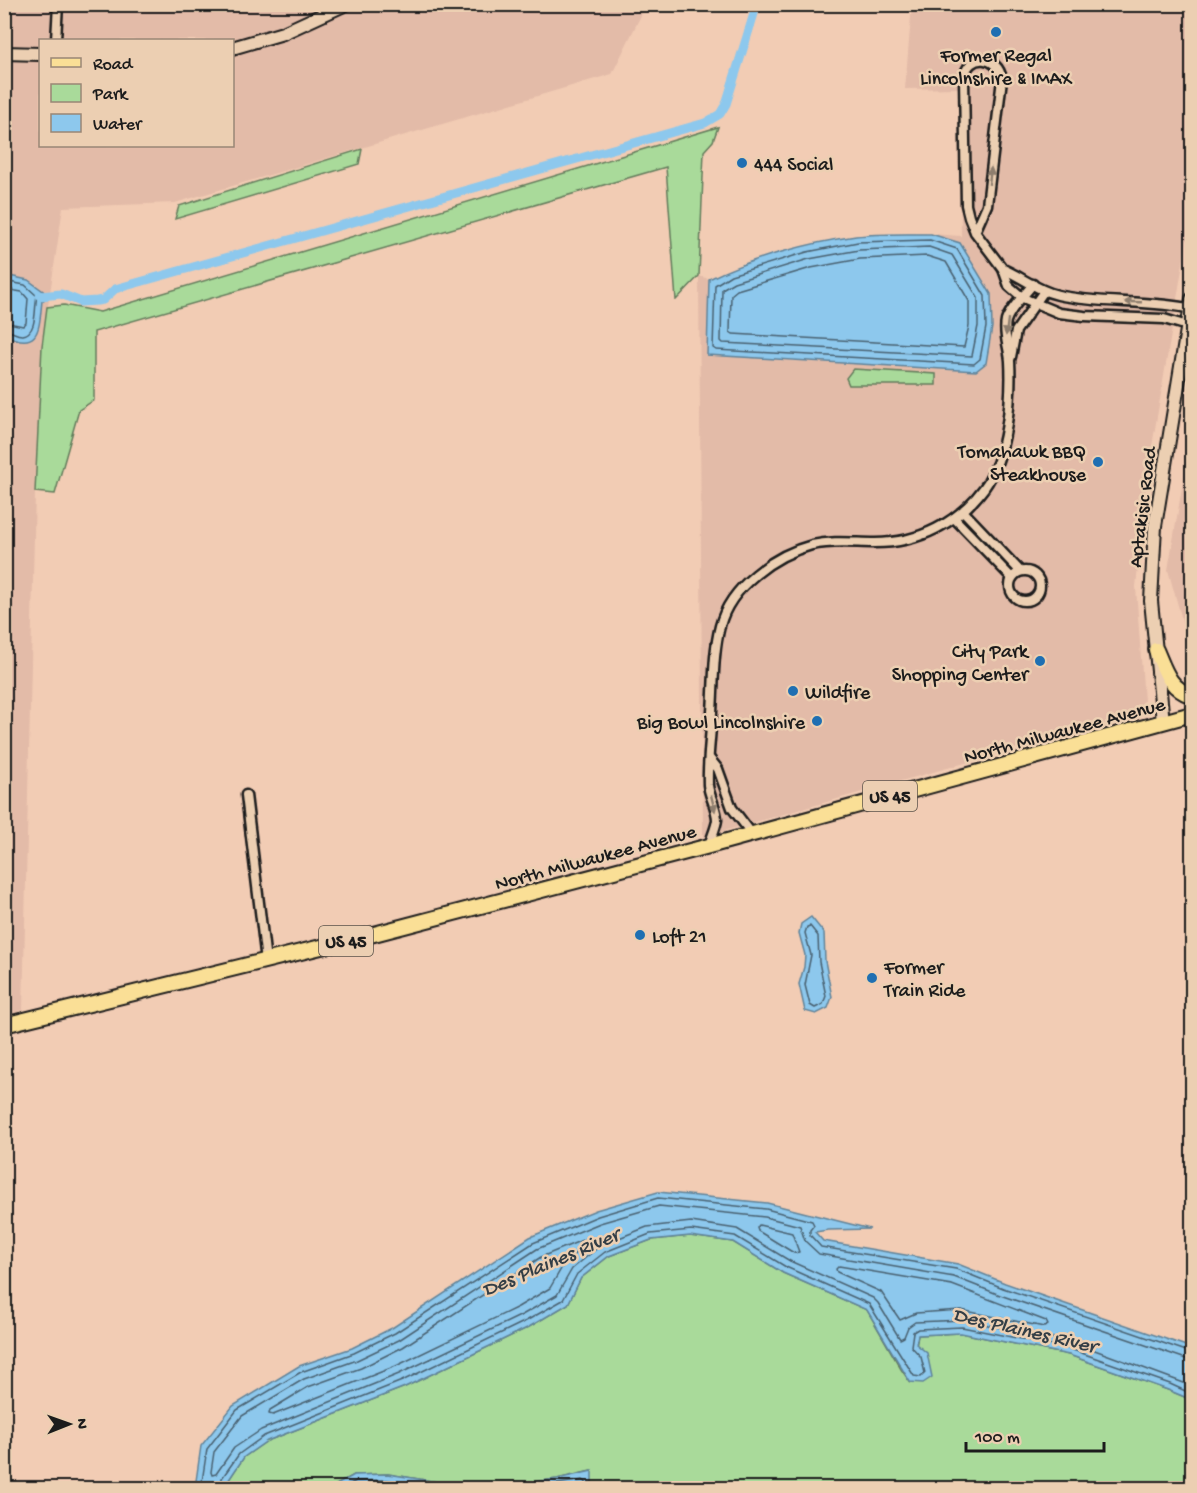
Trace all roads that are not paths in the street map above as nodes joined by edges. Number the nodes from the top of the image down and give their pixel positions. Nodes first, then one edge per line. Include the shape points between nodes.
1 (58, 4) edge
2 (346, 4) edge
3 (56, 39) edge
4 (234, 47) edge
5 (4, 53) edge
6 (39, 54) edge
7 (975, 232) junction
8 (1003, 269) junction
9 (1033, 284) junction
10 (1044, 291) junction
11 (1023, 298) junction
12 (1036, 303) junction
13 (1192, 305) edge
14 (1190, 327) edge
15 (1010, 361) junction
16 (963, 511) junction
17 (954, 518) junction
18 (1020, 572) junction
19 (1012, 578) junction
20 (1156, 650) junction
21 (1192, 696) edge
22 (1192, 714) edge
23 (1163, 722) junction
24 (710, 759) junction
25 (246, 795) dead end
26 (752, 834) junction
27 (709, 846) junction
28 (266, 961) junction
29 (4, 1026) edge

1 - 3 street
2 - 4 main road via 283,33
5 - 6 main road
7 -> 7 street via 987,206 1002,79 998,67 987,60 969,65 964,78 966,205
7 - 8 street
8 - 9 street
8 - 11 street via 1009,286
9 - 10 street
9 - 11 street
10 - 12 street
13 -> 10 street via 1088,301
11 - 12 street
11 -> 15 street via 1007,318 1005,333
12 - 14 street via 1059,313 1164,319
12 - 15 street via 1016,332
13 - 14 main road, Aptakisic Road
14 - 20 main road, Aptakisic Road via 1155,526 1151,601
15 - 16 street via 1008,409 999,459 986,486
16 - 17 street
16 - 18 street
17 - 19 street
17 - 24 street via 927,534 901,541 813,545 787,554 747,583 721,624 714,659
18 - 19 street
18 - 19 street via 1034,573 1040,582 1039,592 1032,600 1022,602 1013,597 1009,588
20 - 21 main road via 1171,682
20 - 23 main road, Aptakisic Road
22 - 23 main road, North Milwaukee Avenue / US 45
23 - 26 main road, North Milwaukee Avenue / US 45
24 - 26 street via 718,769 732,808
24 -> 27 street via 708,786 717,819
25 - 28 street
26 - 27 main road, North Milwaukee Avenue / US 45
27 - 28 main road, North Milwaukee Avenue / US 45
28 - 29 main road, North Milwaukee Avenue / US 45

